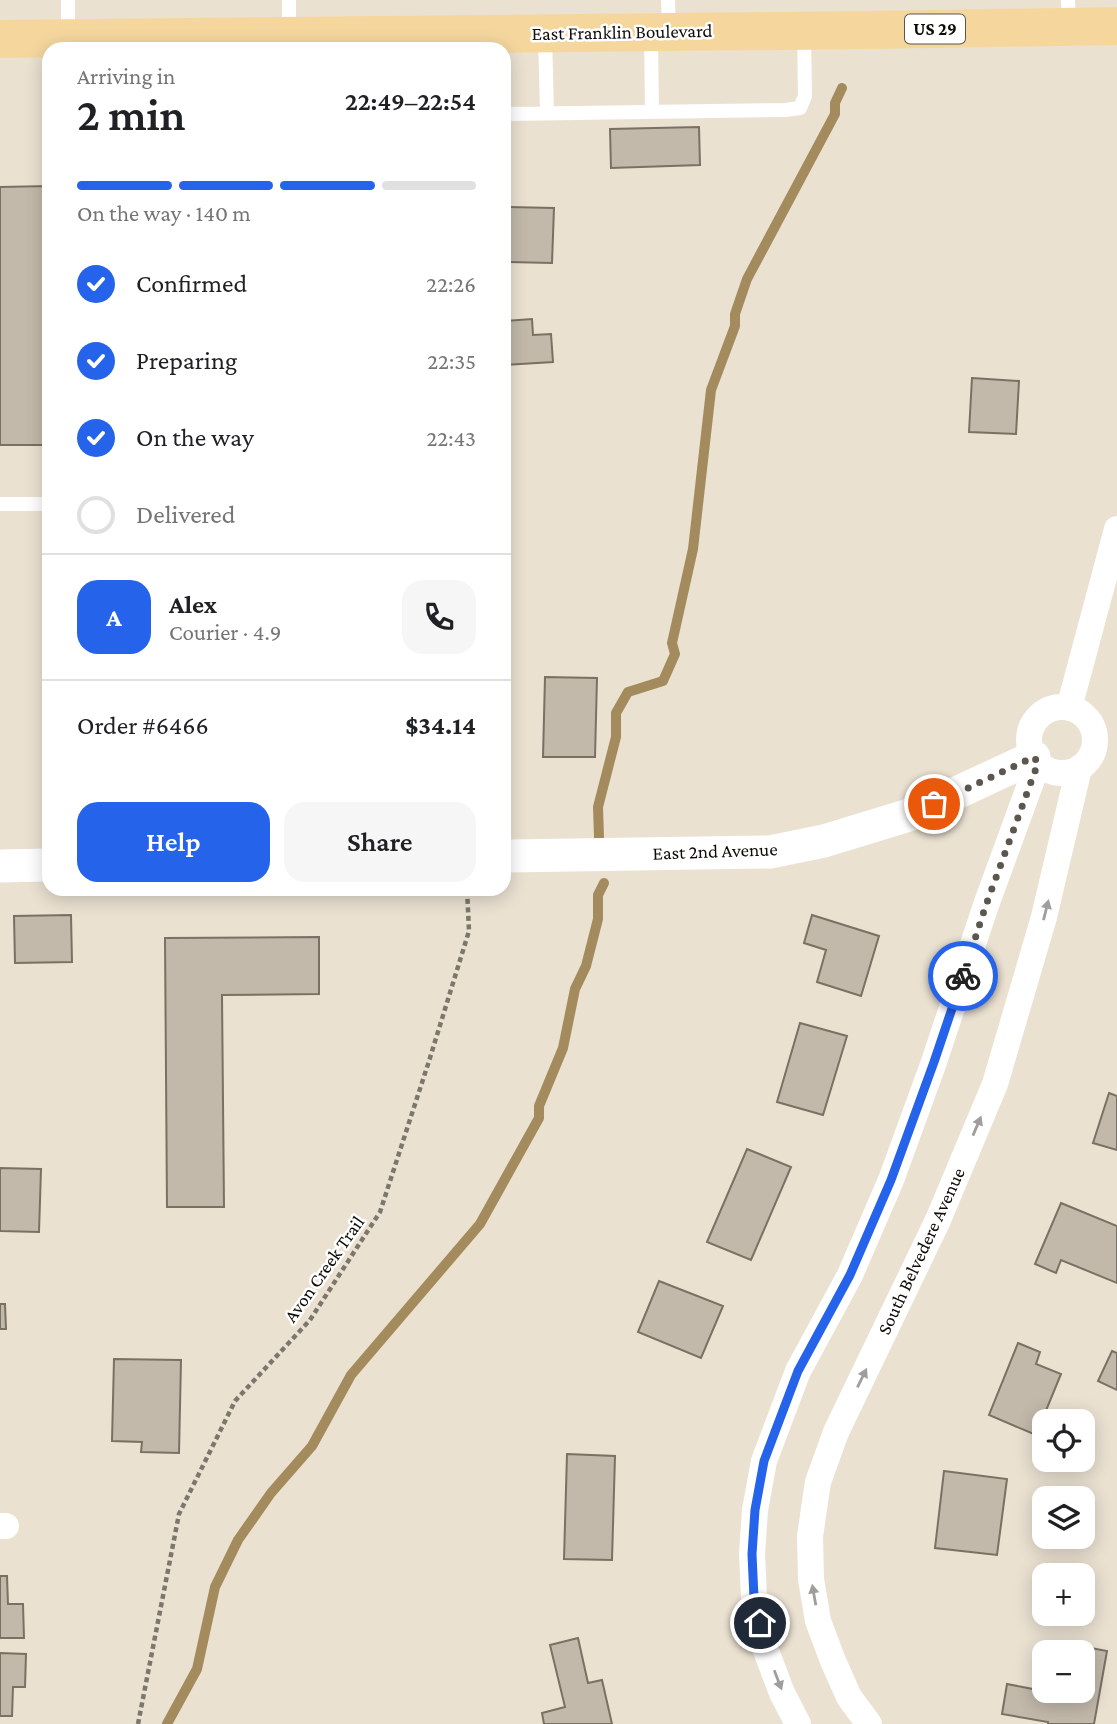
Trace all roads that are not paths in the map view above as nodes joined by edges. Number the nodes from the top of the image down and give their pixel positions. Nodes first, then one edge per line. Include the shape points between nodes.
1 (68, 0) edge
2 (1069, 13) edge
3 (289, 18) edge
4 (663, 21) edge
5 (1117, 26) edge
6 (804, 31) junction
7 (545, 33) junction
8 (68, 38) junction
9 (0, 39) edge
10 (459, 42) edge
11 (652, 112) junction
12 (547, 113) junction
13 (511, 114) edge
14 (42, 503) edge
15 (0, 504) edge
16 (1117, 529) edge
17 (1069, 708) junction
18 (1105, 727) edge
19 (1036, 760) junction
20 (1079, 768) junction
21 (511, 856) edge
22 (42, 865) edge
23 (0, 866) edge
24 (798, 1724) edge
25 (869, 1724) edge

1 - 8 lane
2 - 5 main road, East Franklin Boulevard / US 29
2 - 6 main road, East Franklin Boulevard / US 29
3 - 8 main road, East Franklin Boulevard / US 29
3 - 10 main road, East Franklin Boulevard / US 29
4 - 6 main road, East Franklin Boulevard / US 29
4 - 7 main road, East Franklin Boulevard / US 29
4 - 11 lane
6 - 11 lane via 805,96 800,108
7 - 10 main road, East Franklin Boulevard / US 29
7 - 12 lane
8 - 9 main road, East Franklin Boulevard / US 29
11 - 12 lane
12 - 13 lane
14 - 15 lane
16 - 17 street
17 - 18 street
17 - 19 street via 1048,710 1033,724 1029,744
18 - 20 street
19 - 20 street via 1058,773
19 - 21 street, East 2nd Avenue via 909,816 770,852
19 -> 24 street via 891,1180 850,1275 798,1371 764,1461 755,1510 754,1598 765,1648
25 -> 20 street, South Belvedere Avenue via 849,1697 818,1621 810,1536 818,1482 836,1432 938,1220 995,1084 1044,917
22 - 23 street

